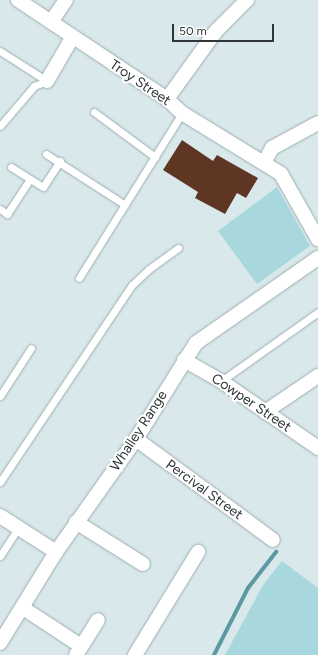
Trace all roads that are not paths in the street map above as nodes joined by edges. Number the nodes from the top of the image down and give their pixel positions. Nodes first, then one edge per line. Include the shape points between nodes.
1 (18, 0) edge
2 (66, 0) edge
3 (247, 0) edge
4 (51, 22) junction
5 (72, 38) junction
6 (0, 51) edge
7 (47, 81) junction
8 (167, 99) junction
9 (94, 112) dead end
10 (182, 113) junction
11 (318, 123) edge
12 (0, 126) edge
13 (46, 154) dead end
14 (155, 157) junction
15 (60, 161) junction
16 (264, 163) junction
17 (11, 167) dead end
18 (30, 179) junction
19 (125, 205) junction
20 (0, 209) edge
21 (318, 239) edge
22 (178, 248) dead end
23 (318, 258) edge
24 (79, 278) dead end
25 (318, 312) edge
26 (31, 348) dead end
27 (184, 360) junction
28 (318, 376) edge
29 (221, 381) junction
30 (0, 396) edge
31 (265, 412) junction
32 (136, 439) junction
33 (316, 445) edge
34 (0, 482) edge
35 (0, 516) edge
36 (76, 522) junction
37 (18, 528) junction
38 (273, 540) dead end
39 (56, 552) junction
40 (198, 552) dead end
41 (0, 556) edge
42 (144, 564) dead end
43 (23, 608) junction
44 (98, 620) dead end
45 (0, 643) edge
46 (79, 651) edge
47 (135, 655) edge

1 - 4 street, Troy Street
2 - 4 street
3 - 8 street via 216,31
4 - 5 street, Troy Street
5 - 7 street
5 - 8 street, Troy Street
6 - 7 lane
7 - 12 lane via 34,86
8 - 10 street, Troy Street
9 - 14 lane
10 - 14 lane
10 - 16 street, Troy Street
11 - 16 street via 272,148
13 - 15 lane
14 - 19 lane
15 - 18 lane via 43,186
15 - 19 lane
16 - 21 street, Troy Street via 281,174
17 - 18 lane
18 - 20 lane via 7,214
19 - 24 lane
22 - 34 lane via 132,285
23 - 27 street, Whalley Range via 205,336
25 - 29 lane
26 - 30 lane
27 - 29 street, Cowper Street
27 - 32 street, Whalley Range
28 - 31 street
29 - 31 street, Cowper Street
31 - 33 street, Cowper Street
32 - 36 street, Whalley Range
32 - 38 street, Percival Street
35 - 37 street
36 - 39 street, Whalley Range
36 - 42 street
37 - 39 street
37 - 41 lane
39 - 43 street, Whalley Range
40 - 47 street
43 - 45 street, Whalley Range
43 - 46 street
44 - 46 street

